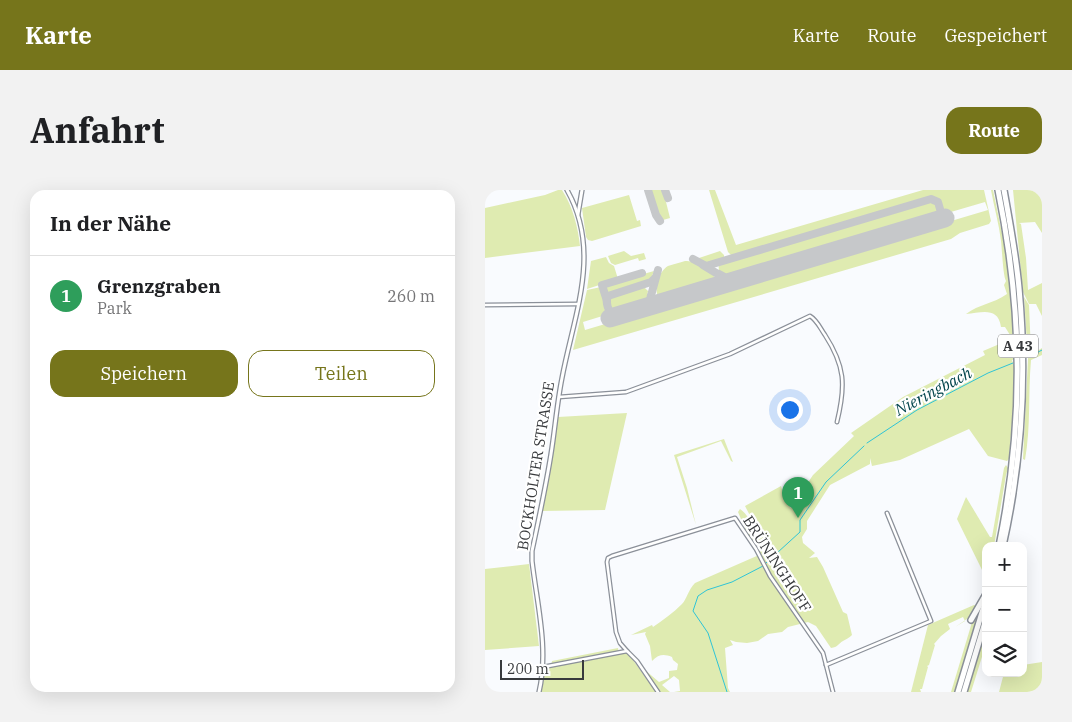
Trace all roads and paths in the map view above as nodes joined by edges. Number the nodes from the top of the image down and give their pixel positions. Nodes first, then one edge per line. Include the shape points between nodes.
1 (567, 190) edge
2 (582, 190) edge
3 (998, 190) edge
4 (1006, 190) edge
5 (580, 200) junction
6 (573, 203) junction
7 (578, 215) junction
8 (578, 304) junction
9 (485, 305) edge
10 (559, 397) junction
11 (837, 422) dead end
12 (887, 513) dead end
13 (1000, 542) edge
14 (1004, 542) edge
15 (982, 601) edge
16 (982, 612) edge
17 (971, 620) dead end
18 (982, 632) edge
19 (627, 650) junction
20 (826, 665) junction
21 (543, 667) junction
22 (539, 692) edge
23 (658, 692) edge
24 (833, 692) edge
25 (958, 692) edge
26 (964, 692) edge

1 - 6 street
2 - 5 street
3 - 13 highway, A 43 via 1012,268 1018,364 1012,465
4 - 14 highway, A 43 via 1019,287 1023,382 1018,461
5 - 6 street
5 - 7 street
6 - 7 street
7 - 8 street, BOCKHOLTER STRASSE via 585,258
8 - 9 street
8 - 10 street, BOCKHOLTER STRASSE
10 - 11 street via 626,392 730,354 810,316 829,341 841,365 843,392
10 - 21 street, BOCKHOLTER STRASSE via 532,556
12 - 20 street via 931,621
15 - 17 highway
16 - 25 highway
18 - 26 highway
19 - 20 street, BRÜNINGHOFF via 616,632 608,558 735,518 823,653
19 - 21 street
19 - 23 street
20 - 24 street, BRÜNINGHOFF
21 - 22 street, BOCKHOLTER STRASSE

